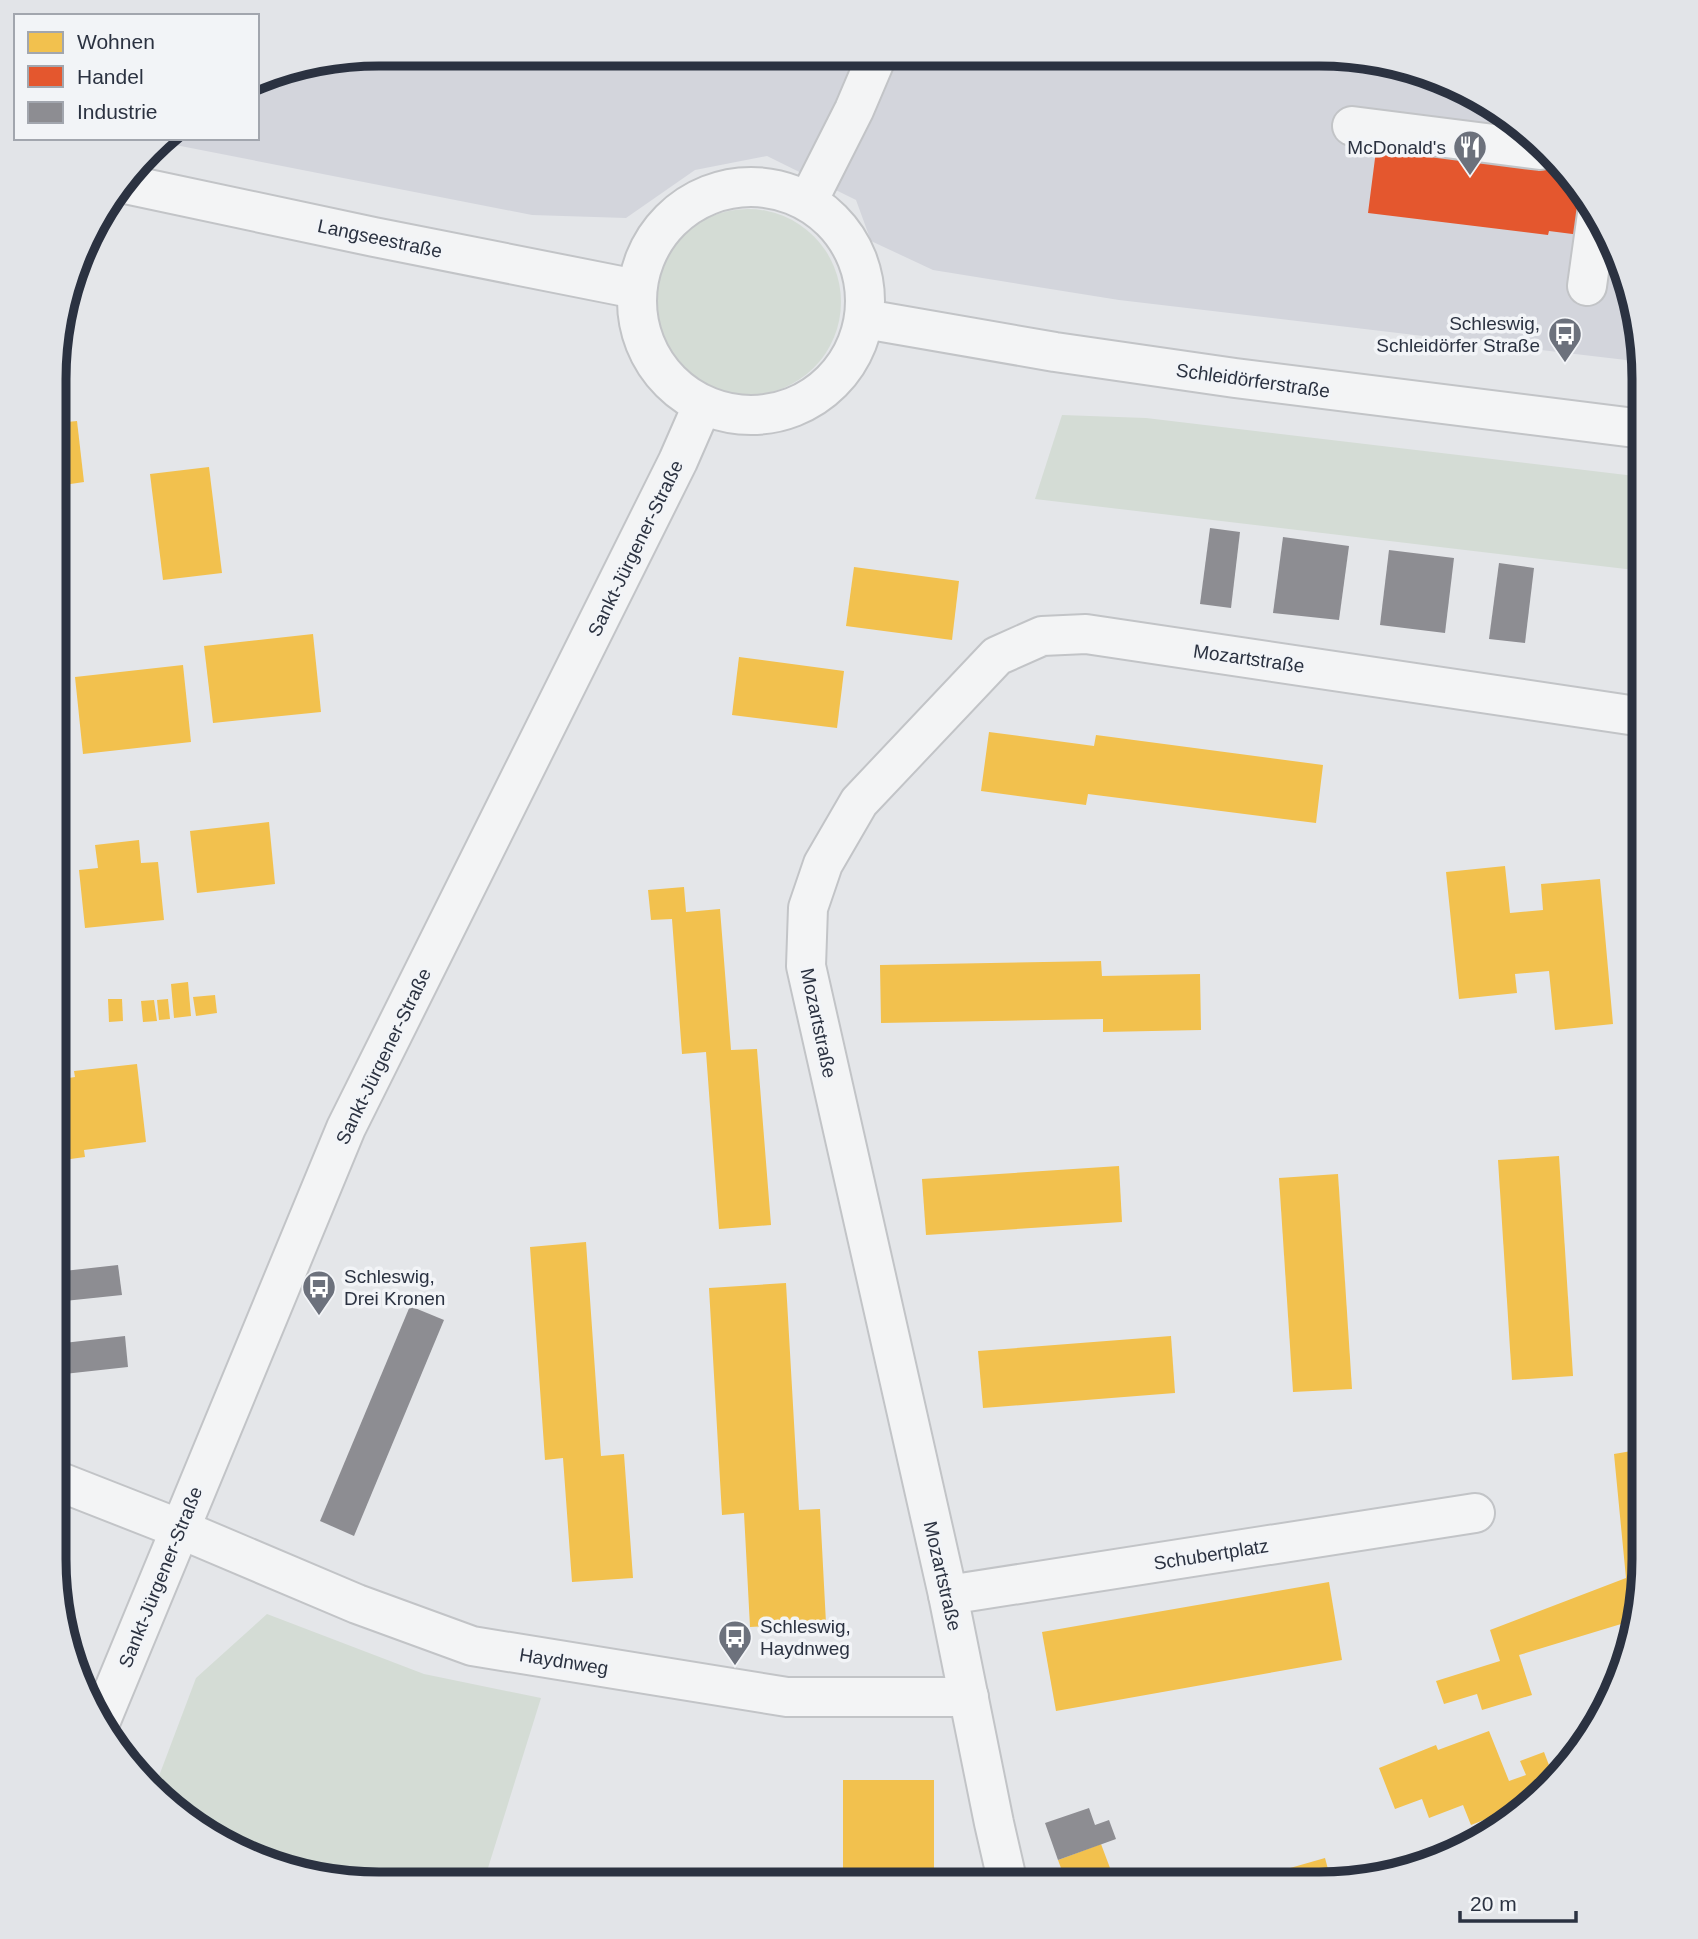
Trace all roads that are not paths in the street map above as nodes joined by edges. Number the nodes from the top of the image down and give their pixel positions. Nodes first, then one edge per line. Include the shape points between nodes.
1 (873, 66) edge
2 (1352, 126) dead end
3 (1530, 149) edge
4 (134, 186) edge
5 (808, 201) junction
6 (1594, 232) edge
7 (1587, 286) dead end
8 (636, 289) junction
9 (865, 319) junction
10 (702, 406) junction
11 (1632, 428) edge
12 (1632, 714) edge
13 (66, 1484) edge
14 (1475, 1513) dead end
15 (180, 1529) junction
16 (948, 1595) junction
17 (969, 1697) junction
18 (105, 1710) edge
19 (1005, 1872) edge

1 - 5 street
2 - 3 street
4 - 8 street, Langseestraße
5 - 8 street via 772,188 734,187 698,199 668,222 646,252
5 - 9 street via 835,222 855,251 865,284
6 - 7 street
8 - 10 street via 638,325 651,359 674,387
9 - 10 street via 855,352 835,381 807,402 774,414 739,416
9 - 11 street, Schleidörferstraße via 1235,378
10 - 15 street, Sankt-Jürgener-Straße via 346,1128
12 - 16 street, Mozartstraße via 1086,634 1042,636 997,656 859,803 823,864 808,908 806,966
13 - 15 street, Haydnweg
14 - 16 street, Schubertplatz
15 - 17 street, Haydnweg via 357,1604 472,1646 787,1697
15 - 18 street, Sankt-Jürgener-Straße
16 - 17 street, Mozartstraße
17 - 19 street, Mozartstraße

